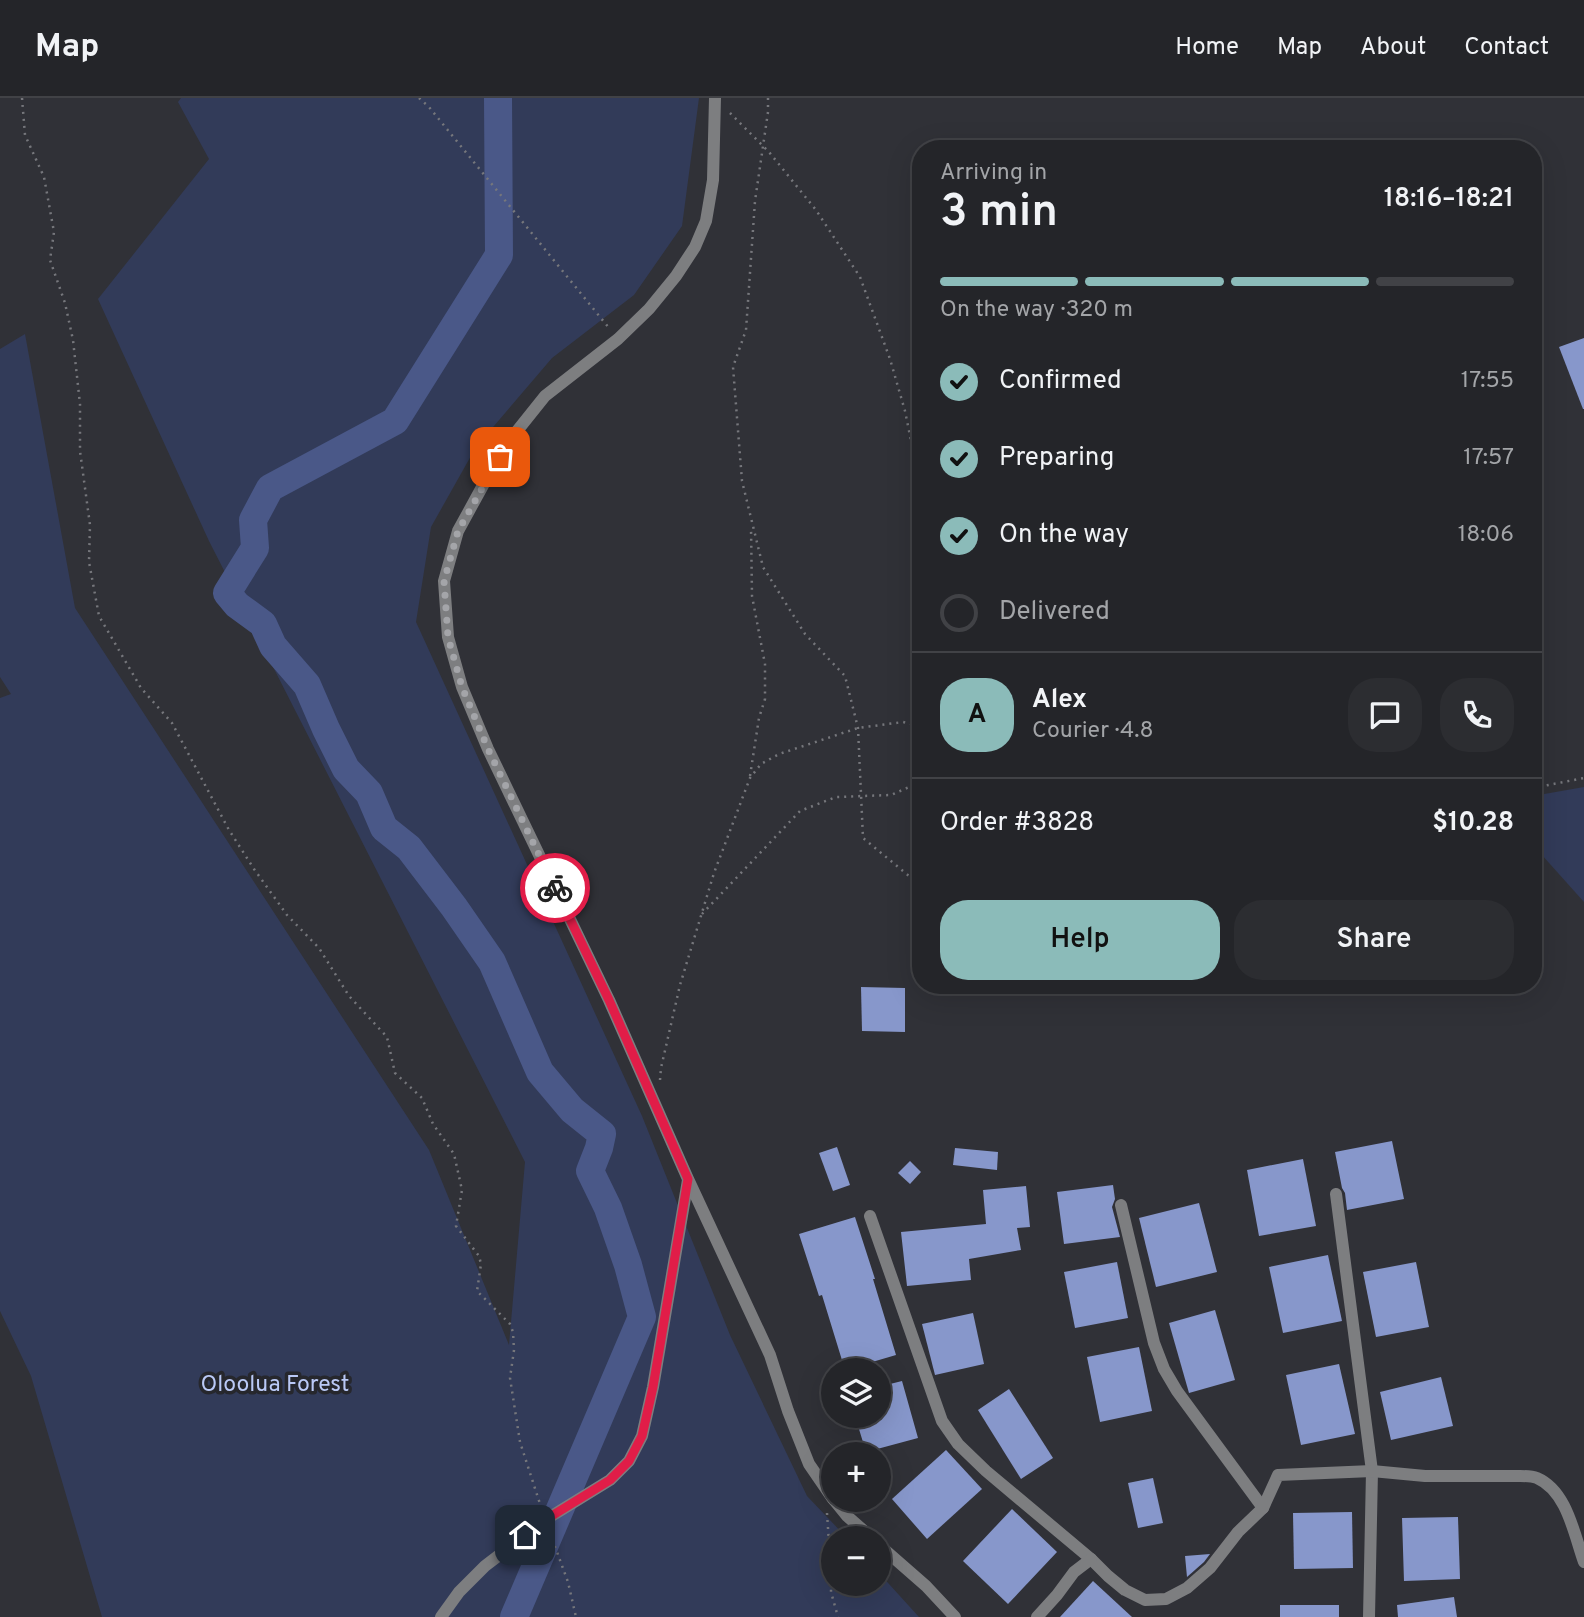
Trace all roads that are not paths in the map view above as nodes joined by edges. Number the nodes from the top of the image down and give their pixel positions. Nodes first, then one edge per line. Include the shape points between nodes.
1 (715, 98) edge
2 (688, 1179) junction
3 (1336, 1194) dead end
4 (1121, 1205) dead end
5 (870, 1216) dead end
6 (1372, 1471) junction
7 (821, 1482) edge
8 (1263, 1508) junction
9 (844, 1512) edge
10 (858, 1526) edge
11 (891, 1555) edge
12 (1091, 1559) junction
13 (1584, 1562) edge
14 (441, 1617) edge
15 (955, 1617) edge
16 (1037, 1617) edge
17 (1369, 1617) edge

1 - 2 street via 713,180 706,221 695,247 649,309 545,396 513,436 458,531 444,581 448,637 462,687
2 - 7 street via 770,1355 809,1464
2 - 14 street via 653,1387 642,1436 629,1461 610,1480 545,1520 485,1566
3 - 6 street
4 - 8 street via 1164,1370
5 - 12 street via 942,1421 986,1471
6 - 8 street via 1279,1475
6 - 13 street via 1535,1478 1563,1503
6 - 17 street
8 - 12 street via 1210,1568 1166,1599 1145,1600 1125,1590
9 - 10 street
11 - 15 street
12 - 16 street via 1074,1572

